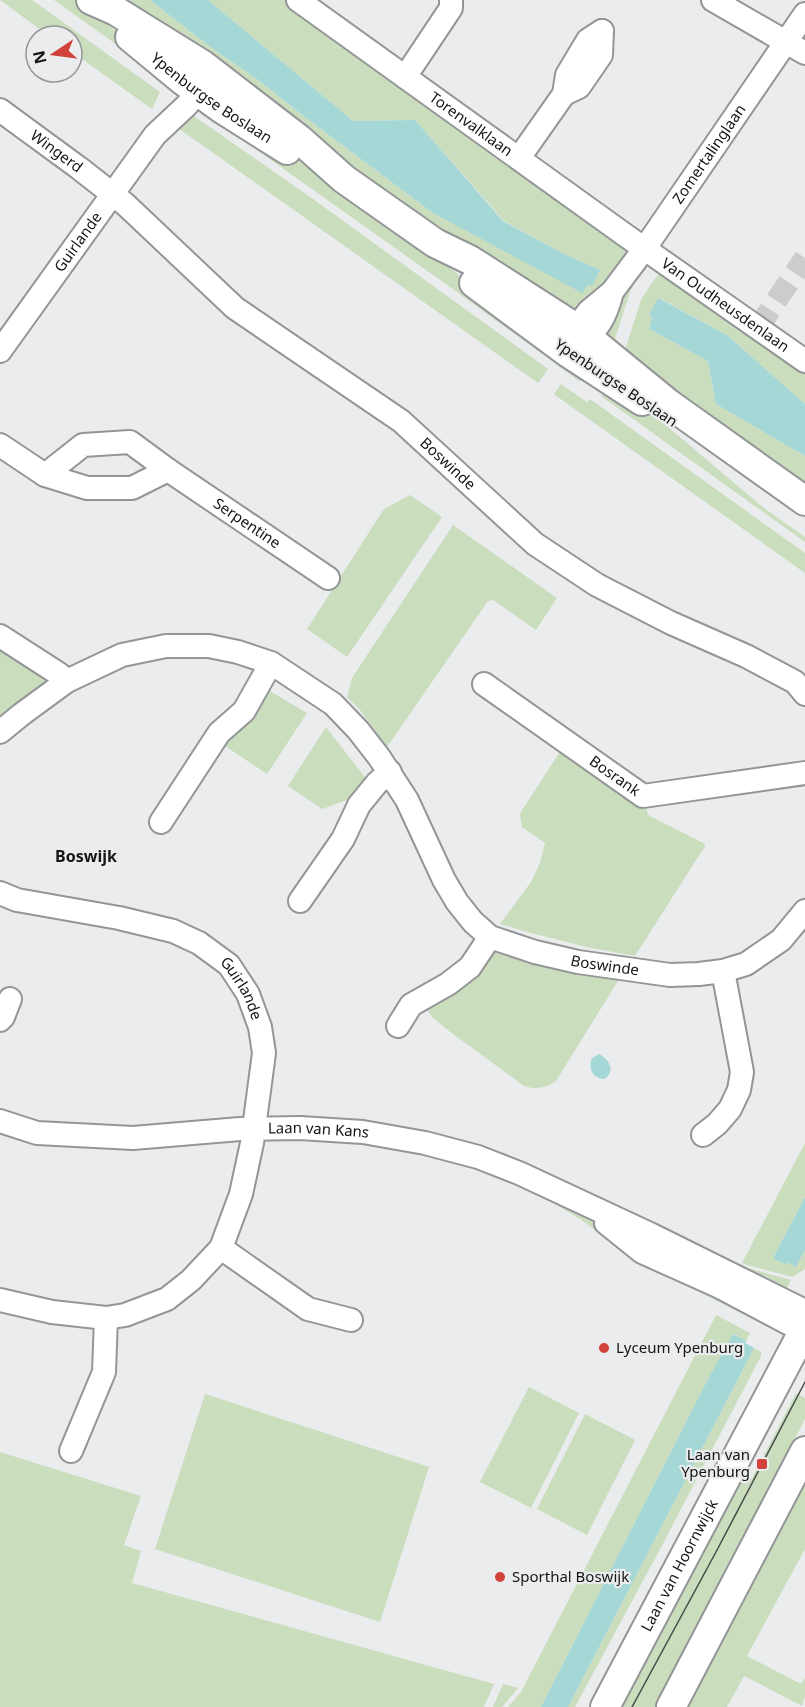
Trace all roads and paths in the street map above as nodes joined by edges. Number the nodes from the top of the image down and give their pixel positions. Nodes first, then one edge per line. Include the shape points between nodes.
1 (298, 0) edge
2 (712, 0) edge
3 (456, 3) edge
4 (805, 14) edge
5 (795, 48) edge
6 (405, 77) junction
7 (194, 79) joint
8 (564, 94) dead end
9 (0, 110) edge
10 (519, 158) junction
11 (112, 195) junction
12 (645, 248) junction
13 (577, 339) junction
14 (0, 351) edge
15 (805, 361) edge
16 (0, 445) edge
17 (168, 470) junction
18 (45, 475) junction
19 (805, 501) edge
20 (805, 515) edge
21 (328, 578) dead end
22 (0, 636) edge
23 (271, 663) junction
24 (67, 681) junction
25 (484, 684) dead end
26 (805, 694) edge
27 (0, 732) edge
28 (390, 772) junction
29 (805, 773) edge
30 (161, 822) dead end
31 (0, 893) edge
32 (300, 902) dead end
33 (805, 911) edge
34 (490, 936) junction
35 (723, 970) junction
36 (10, 999) dead end
37 (0, 1020) edge
38 (398, 1026) dead end
39 (0, 1121) edge
40 (254, 1128) junction
41 (703, 1135) dead end
42 (221, 1248) junction
43 (1, 1302) edge
44 (106, 1318) junction
45 (351, 1320) dead end
46 (805, 1325) edge
47 (71, 1451) dead end
48 (805, 1451) edge
49 (605, 1707) edge
50 (671, 1707) edge

1 - 6 street, Torenvalklaan
2 - 5 street
3 - 6 street
4 - 5 street, Zomertalinglaan
5 - 12 street, Zomertalinglaan
6 - 10 street, Torenvalklaan
7 - 11 street, Guirlande via 160,118 155,135
7 - 13 main road, Ypenburgse Boslaan via 222,110 310,164 344,179 435,243 471,280
8 - 10 street
9 - 11 street, Wingerd
10 - 12 street, Torenvalklaan
11 - 14 street, Guirlande
11 - 26 street, Boswinde via 235,308 401,421 536,544 597,585 746,656 795,682
12 - 13 street, Zomertalinglaan via 612,292 607,311
12 - 15 street, Van Oudheusdenlaan
13 - 19 main road, Ypenburgse Boslaan
13 - 20 main road, Ypenburgse Boslaan via 683,428
16 - 18 street
17 - 18 street via 132,488 87,488
17 - 18 street, Serpentine via 130,442 83,445
17 - 21 street, Serpentine
22 - 24 street
23 - 24 street, Boswinde via 209,646 165,646 122,655
23 - 28 street, Boswinde via 333,704
23 - 30 street via 244,711 219,733
24 - 27 street, Boswinde
25 - 29 street, Bosrank via 643,796
28 - 32 street via 359,805 343,839
28 - 34 street, Boswinde via 457,902
31 - 40 street, Guirlande via 17,900 173,931 199,943 229,965 248,994 264,1053
33 - 35 street, Boswinde via 781,940 746,964
34 - 35 street, Boswinde via 578,962 670,975
34 - 38 street via 470,967 411,1005
35 - 41 street via 742,1072 730,1109
36 - 37 street
39 - 40 street, Laan van Kans via 37,1133 133,1138
40 - 42 street, Guirlande via 241,1194
40 - 46 street, Laan van Kans via 363,1132 478,1157 587,1206 642,1252
42 - 44 street, Guirlande via 167,1299
42 - 45 street via 308,1309
43 - 44 street, Guirlande
44 - 47 street via 104,1372
46 - 49 main road, Laan van Hoornwijck
48 - 50 main road

